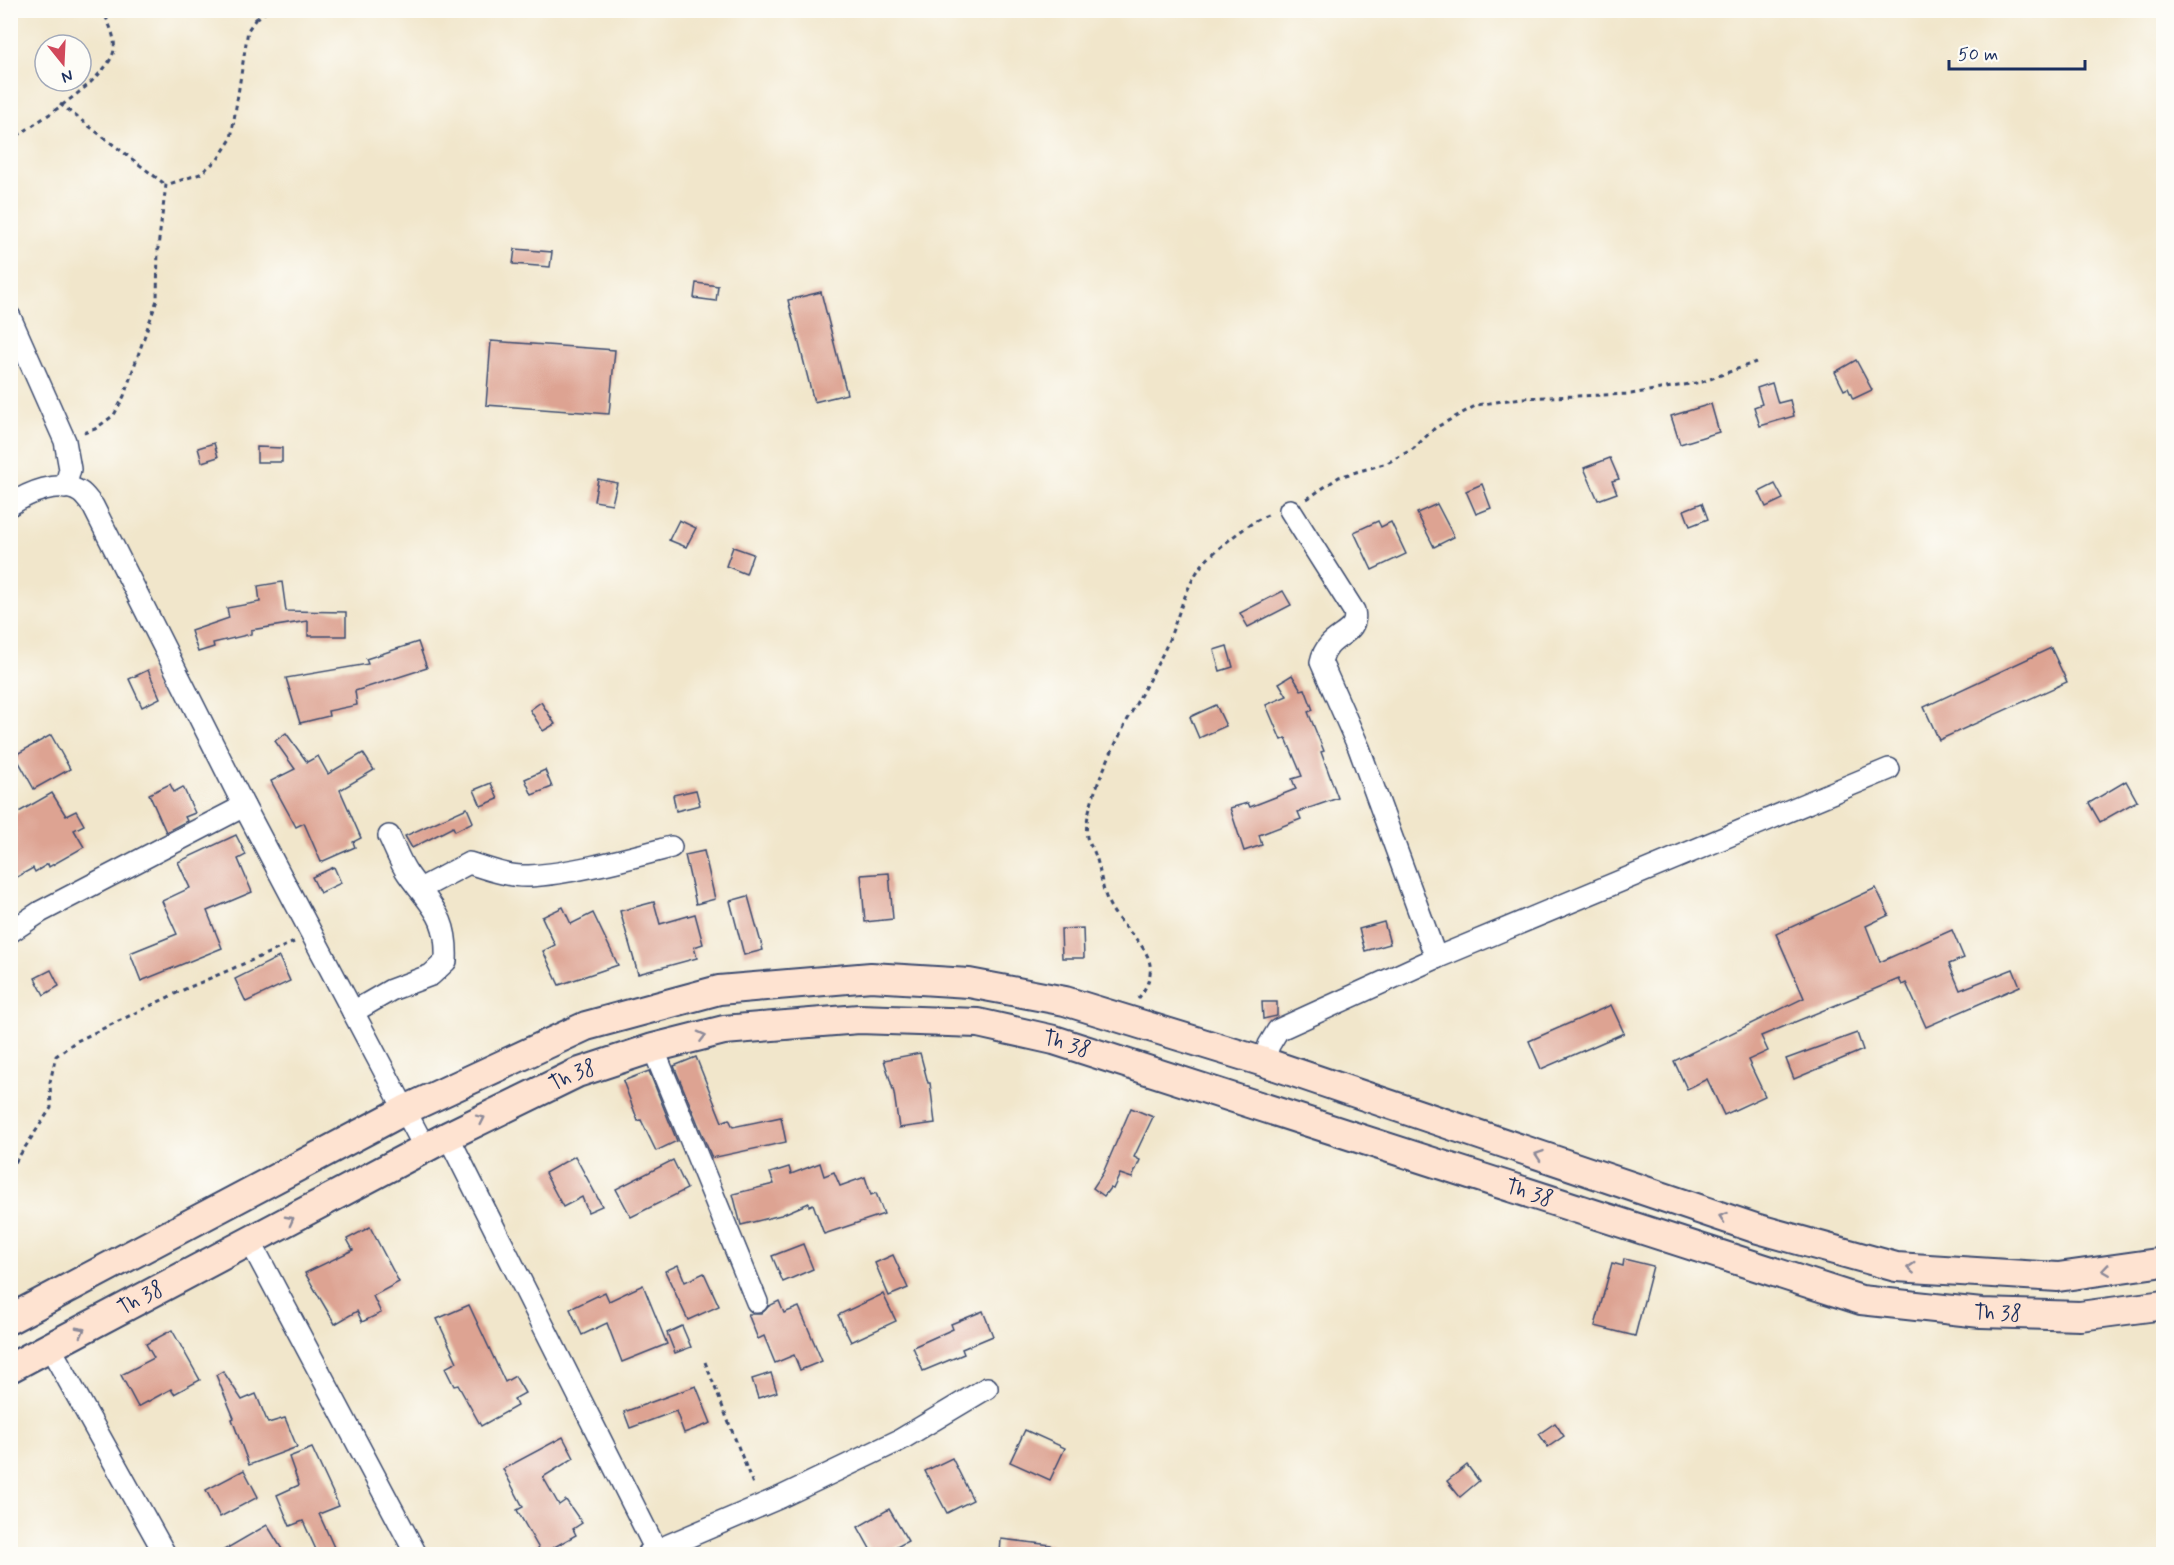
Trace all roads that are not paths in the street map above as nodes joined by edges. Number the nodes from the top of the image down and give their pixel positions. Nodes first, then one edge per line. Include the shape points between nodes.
1 (10, 317) edge
2 (65, 488) junction
3 (10, 505) edge
4 (1290, 510) road end
5 (1889, 769) dead end
6 (244, 806) junction
7 (389, 836) dead end
8 (671, 847) dead end
9 (420, 888) junction
10 (10, 932) edge
11 (1436, 958) junction
12 (353, 1012) junction
13 (653, 1048) junction
14 (1264, 1062) junction
15 (405, 1110) junction
16 (436, 1142) junction
17 (250, 1241) junction
18 (2163, 1262) edge
19 (757, 1302) dead end
20 (2163, 1305) edge
21 (10, 1319) edge
22 (50, 1347) junction
23 (10, 1368) edge
24 (987, 1388) dead end
25 (654, 1553) edge
26 (165, 1554) edge
27 (416, 1554) edge

1 - 2 street via 65,441 70,469
2 - 3 street via 46,488
2 - 6 street via 80,492 101,518
4 - 11 street via 1354,611 1356,621 1352,628 1332,640 1323,650 1321,662 1359,748
5 - 11 street
6 - 10 street via 40,912
6 - 12 street
7 - 9 street
8 - 9 street via 528,876 469,864
9 - 12 street via 447,935 446,962 431,975 392,990
11 - 14 street via 1278,1030
12 - 15 street
16 -> 13 street, Th 38 via 577,1073
13 - 19 street
13 -> 20 street, Th 38 via 724,1030 859,1019 978,1023 1054,1040 1861,1300 1981,1313 2080,1316
14 - 15 street, Th 38 via 1065,1001 969,983 871,977 719,990 586,1026
18 -> 14 street, Th 38 via 2058,1277 1896,1267 1755,1228
15 - 16 street
15 - 21 street, Th 38
17 -> 16 street, Th 38
16 - 25 street
22 -> 17 street, Th 38
17 - 27 street
22 - 23 street, Th 38
22 - 26 street
24 - 25 street via 900,1440

